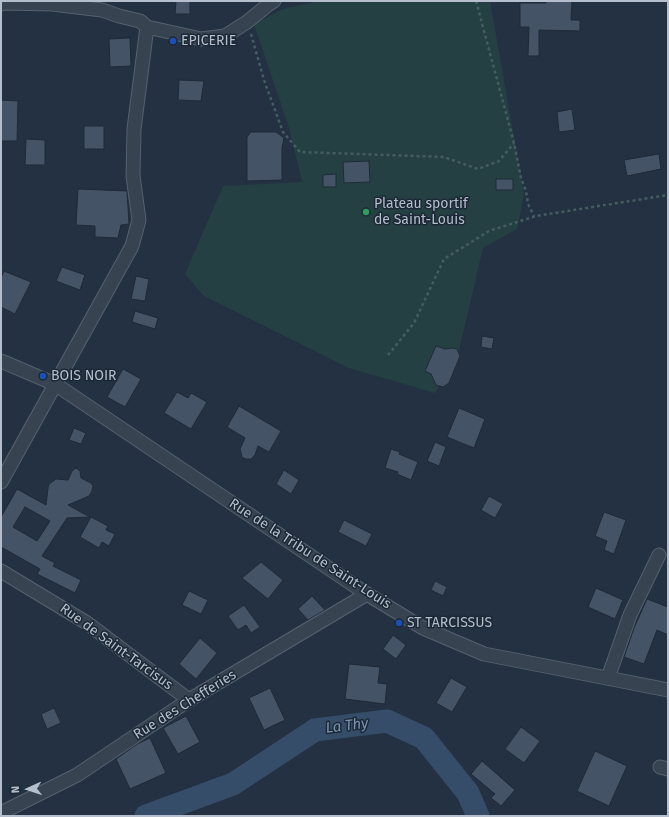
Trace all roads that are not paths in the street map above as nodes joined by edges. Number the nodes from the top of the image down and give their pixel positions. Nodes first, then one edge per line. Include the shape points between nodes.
1 (274, 1) edge
2 (1, 4) edge
3 (148, 27) junction
4 (1, 361) edge
5 (55, 384) junction
6 (1, 482) edge
7 (659, 555) dead end
8 (1, 571) edge
9 (366, 594) junction
10 (608, 678) junction
11 (668, 690) edge
12 (189, 700) junction
13 (1, 813) edge

1 - 3 street via 225,36 201,39
2 - 3 street via 52,4 102,10 140,21
3 - 5 street via 134,129 133,176 139,220 132,246
4 - 5 street, Rue de la Tribu de Saint-Louis
5 - 6 street
5 - 9 street, Rue de la Tribu de Saint-Louis
7 - 10 street via 630,615
8 - 12 street, Rue de Saint-Tarcisus via 87,623
9 - 10 street, Rue de la Tribu de Saint-Louis via 423,628 484,654
9 - 12 street, Rue des Chefferies
10 - 11 street, Rue de la Tribu de Saint-Louis
12 - 13 street, Rue des Chefferies via 77,775

